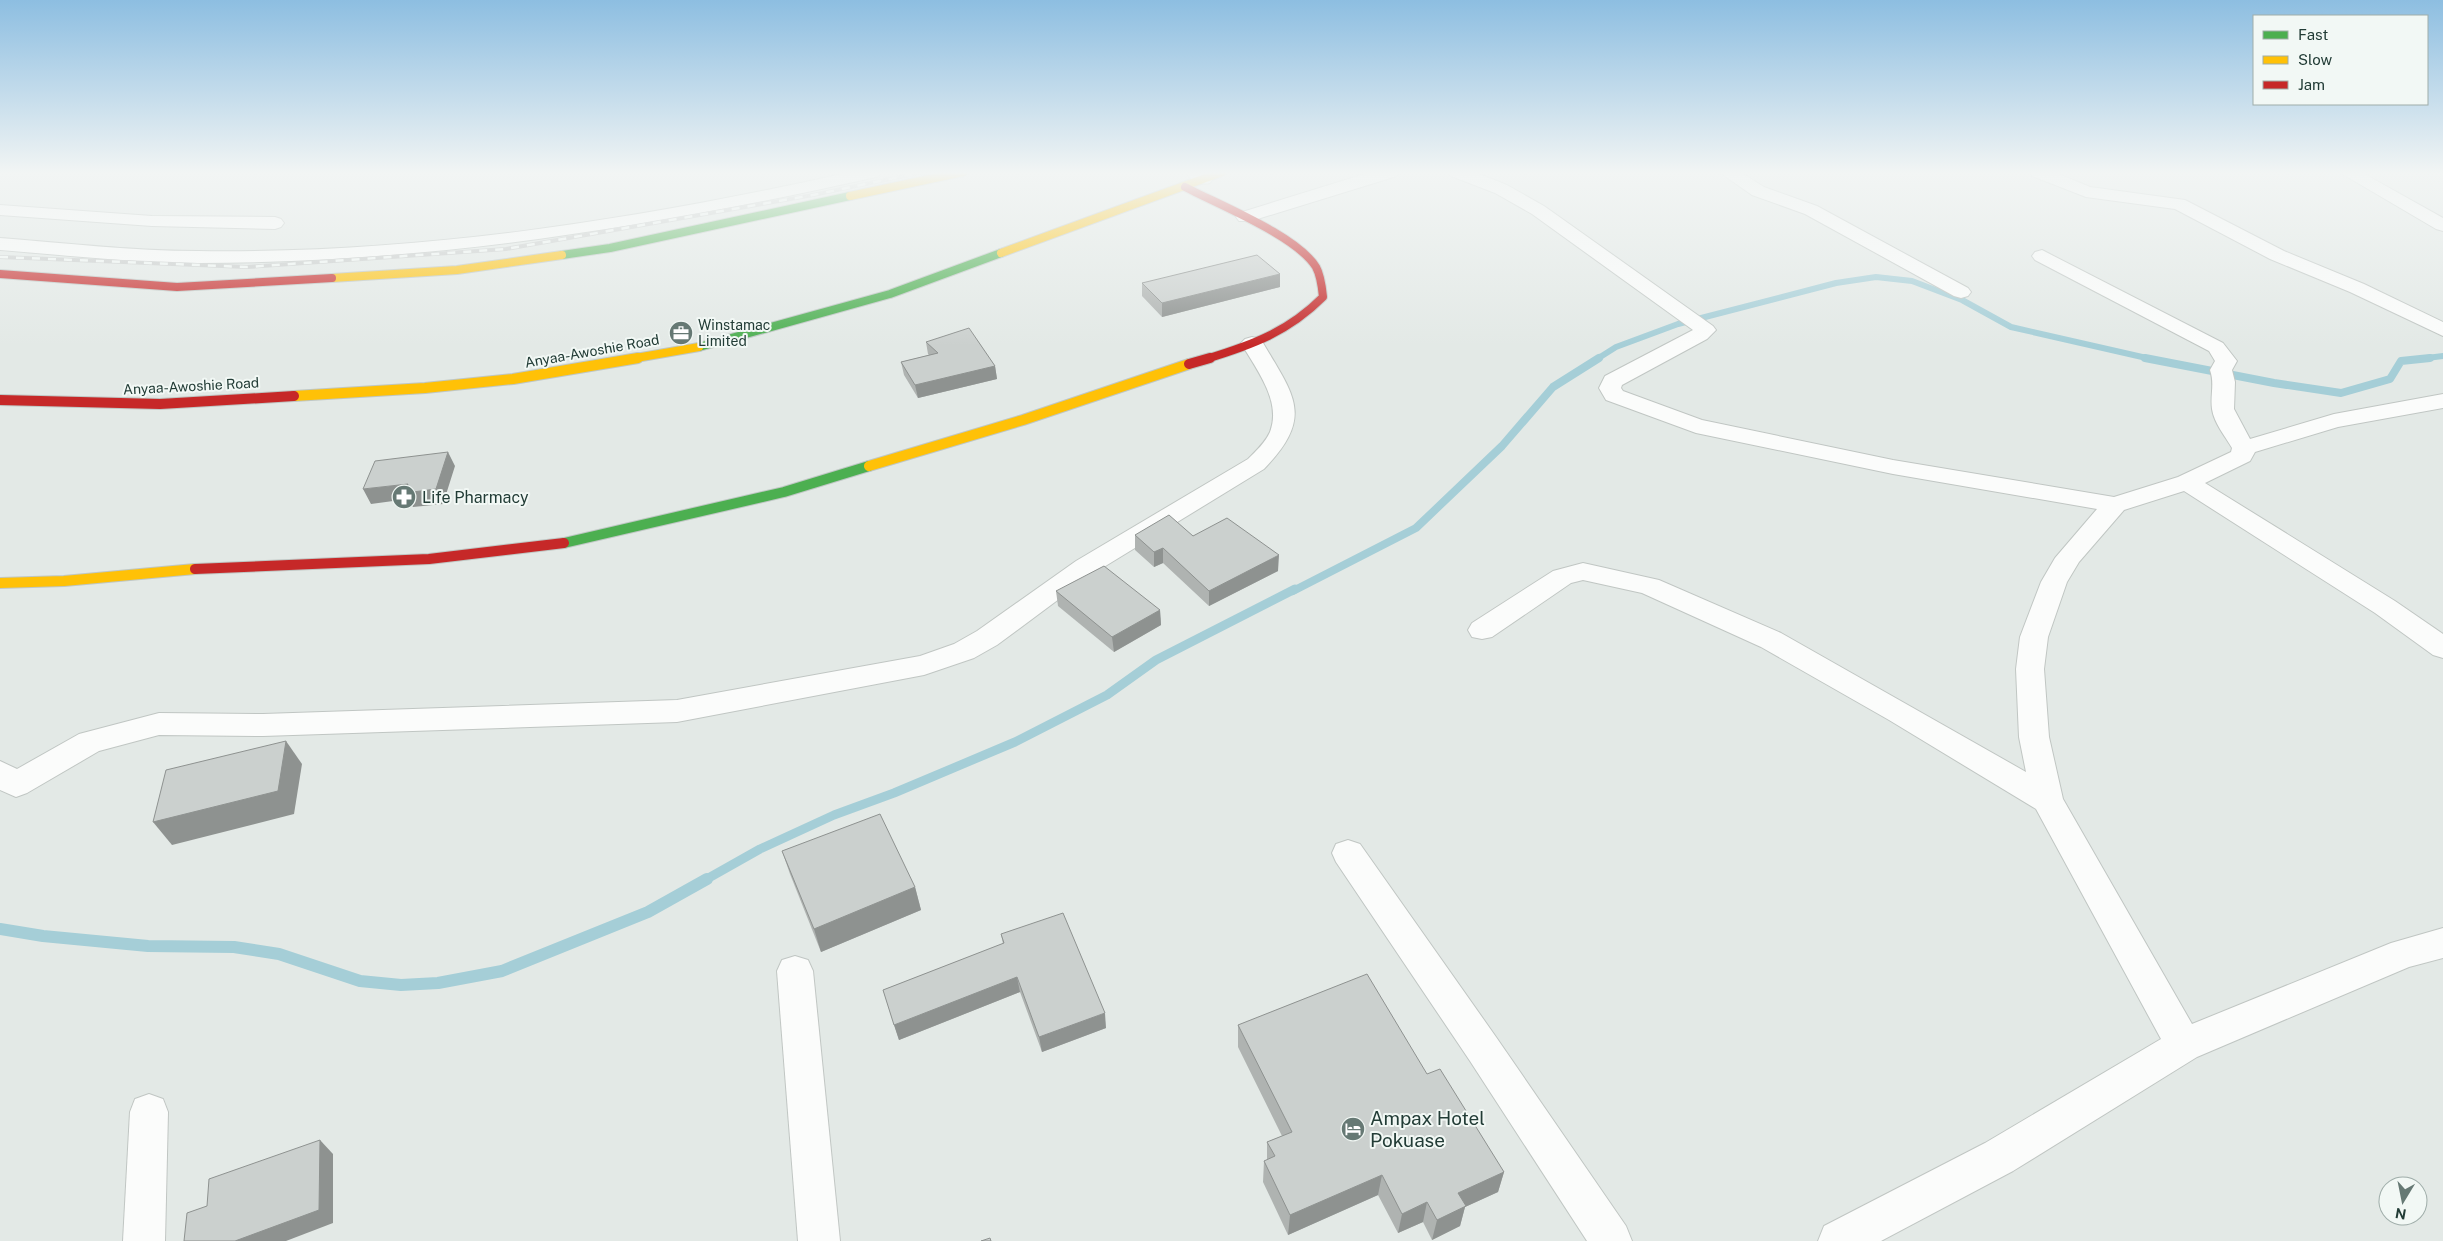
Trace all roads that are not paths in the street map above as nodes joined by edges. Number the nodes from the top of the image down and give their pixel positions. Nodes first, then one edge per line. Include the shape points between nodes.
1 (566, 230) edge
2 (694, 230) edge
3 (1059, 230) edge
4 (1268, 230) edge
5 (1566, 230) edge
6 (1847, 230) edge
7 (2232, 230) edge
8 (0, 244) edge
9 (2042, 256) dead end
10 (0, 274) edge
11 (1961, 292) dead end
12 (2443, 330) edge
13 (1252, 342) junction
14 (0, 400) edge
15 (2443, 401) edge
16 (2244, 448) junction
17 (2187, 482) junction
18 (2115, 505) junction
19 (0, 584) edge
20 (1482, 630) dead end
21 (2443, 648) edge
22 (0, 773) edge
23 (2046, 800) junction
24 (1348, 852) dead end
25 (2443, 943) edge
26 (794, 972) dead end
27 (2184, 1044) junction
28 (150, 1112) dead end
29 (144, 1241) edge
30 (820, 1241) edge
31 (1611, 1241) edge
32 (1839, 1241) edge

1 - 8 street via 405,248 281,255 197,257
2 - 10 street via 610,248 457,270 177,287
3 - 14 street, Anyaa-Awoshie Road via 890,294 721,342 513,379 424,388 160,404
4 - 13 street via 1302,248 1323,276 1323,298 1290,326
5 - 18 street via 1706,330 1613,381 1610,388 1614,395 1696,426 1894,467
6 - 11 street
7 - 12 street via 2277,255 2357,288
9 - 16 street via 2216,347 2226,361 2223,412
13 - 19 street via 1022,420 827,480 556,545 429,559 229,566
13 - 22 street via 1284,399 1284,427 1271,450 1256,464 1085,566 987,638 964,651 924,665 677,711 264,725 159,724 90,742 16,785
15 - 16 street via 2334,421
16 - 17 street via 2242,456
17 - 18 street
17 - 21 street via 2385,607
18 - 23 street via 2068,558 2054,582 2034,637 2030,669 2034,737
20 - 23 street via 1562,578 1583,571 1650,586 1771,640
23 - 27 street
24 - 31 street
25 - 27 street via 2403,954
26 - 30 street
27 - 32 street via 1999,1157
28 - 29 street

